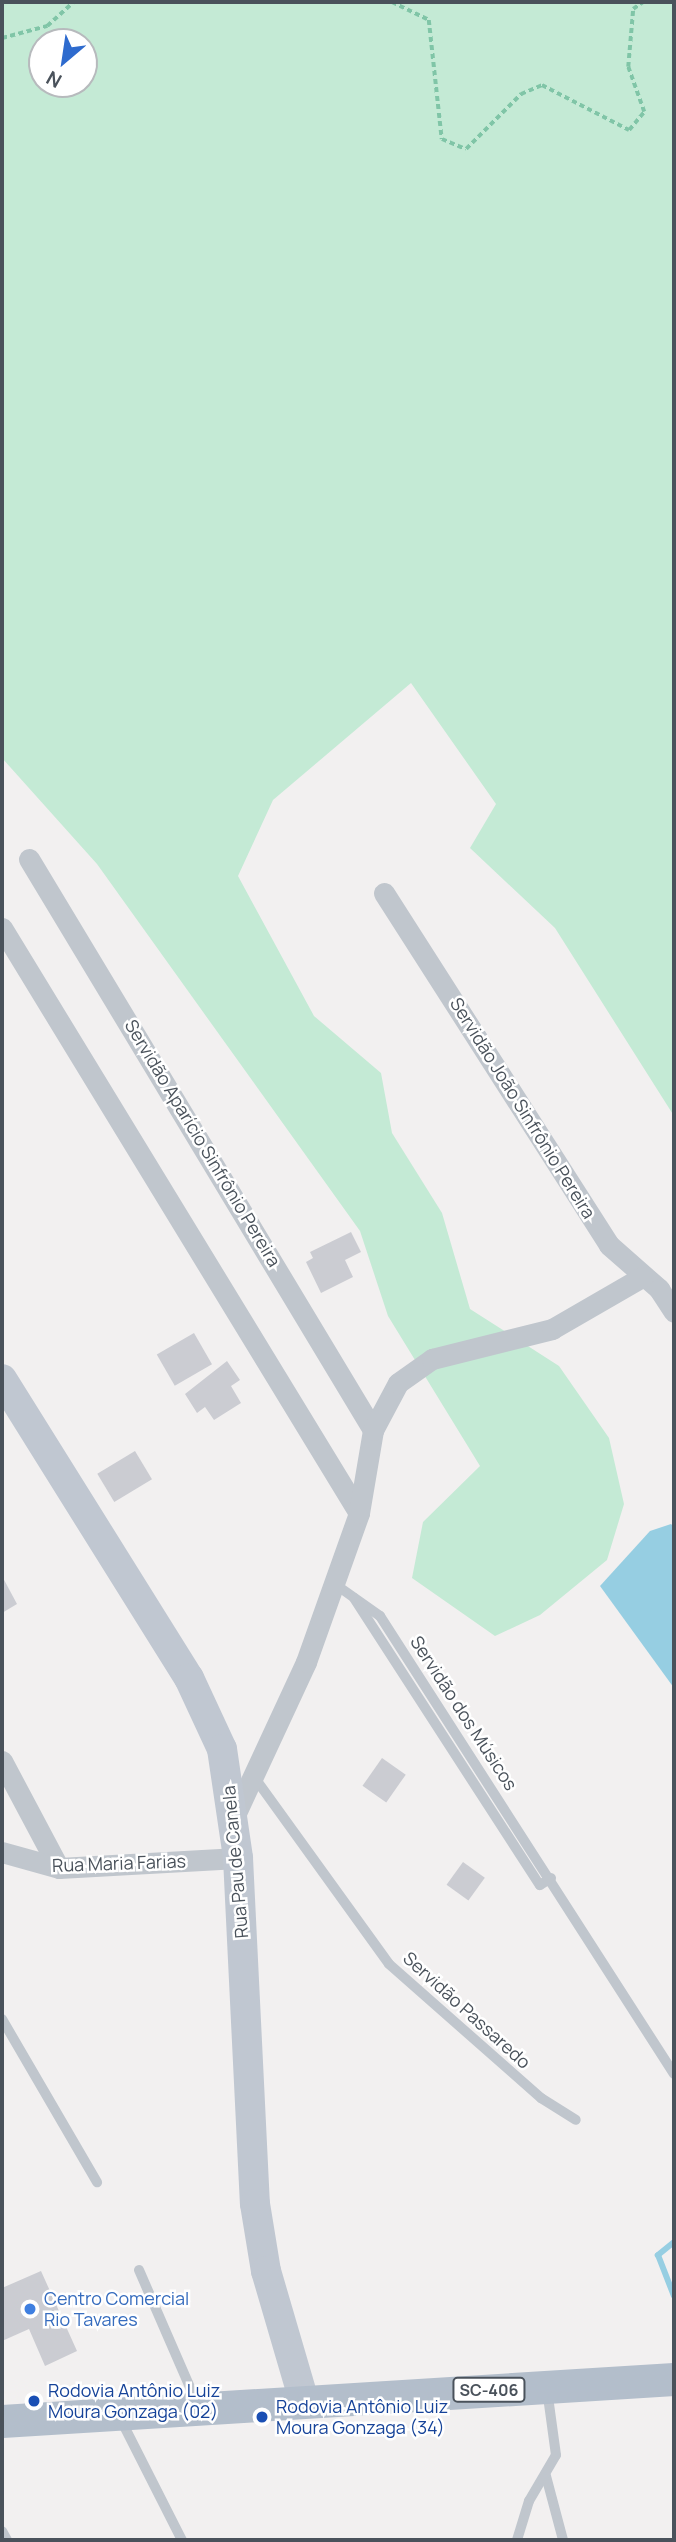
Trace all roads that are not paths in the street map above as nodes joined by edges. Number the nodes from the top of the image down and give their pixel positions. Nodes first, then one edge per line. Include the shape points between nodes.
1 (29, 859) dead end
2 (384, 892) dead end
3 (2, 928) edge
4 (642, 1277) junction
5 (674, 1312) edge
6 (2, 1379) edge
7 (373, 1430) junction
8 (359, 1514) junction
9 (332, 1582) junction
10 (2, 1761) edge
11 (252, 1774) junction
12 (235, 1815) junction
13 (2, 1852) edge
14 (238, 1858) junction
15 (59, 1868) junction
16 (2, 2019) edge
17 (674, 2074) edge
18 (576, 2120) dead end
19 (97, 2182) dead end
20 (139, 2270) dead end
21 (674, 2379) edge
22 (547, 2386) junction
23 (304, 2401) junction
24 (199, 2407) junction
25 (117, 2412) junction
26 (2, 2421) edge
27 (546, 2476) junction
28 (2, 2531) edge
29 (7, 2540) edge
30 (182, 2540) edge
31 (517, 2540) edge
32 (564, 2540) edge

1 - 7 street, Servidão Aparício Sinfrônio Pereira
2 - 4 street, Servidão João Sinfrônio Pereira via 609,1245
3 - 8 street
4 - 5 street, Servidão João Sinfrônio Pereira via 659,1289
4 - 7 street via 533,1337 432,1359 398,1383
6 - 12 street, Rua Pau de Canela via 203,1702 222,1749
7 - 8 street
8 - 9 street
9 - 11 street via 296,1689
9 - 17 lane, Servidão dos Músicos via 380,1616 483,1787 551,1878
10 - 15 street
11 - 12 street
11 - 18 lane, Servidão Passaredo via 389,1964 531,2089
12 - 14 street, Rua Pau de Canela
13 - 15 street, Rua Maria Farias
14 - 15 street, Rua Maria Farias
14 - 23 street, Rua Pau de Canela via 255,2204 267,2271
16 - 19 lane
20 - 24 lane
21 - 22 main road, SC-406
22 - 23 main road, SC-406
22 - 27 lane via 557,2439
23 - 24 main road, SC-406
24 - 25 main road, SC-406
25 - 26 main road, SC-406
25 - 30 lane
27 - 31 lane via 529,2501
27 - 32 lane
28 - 29 lane

